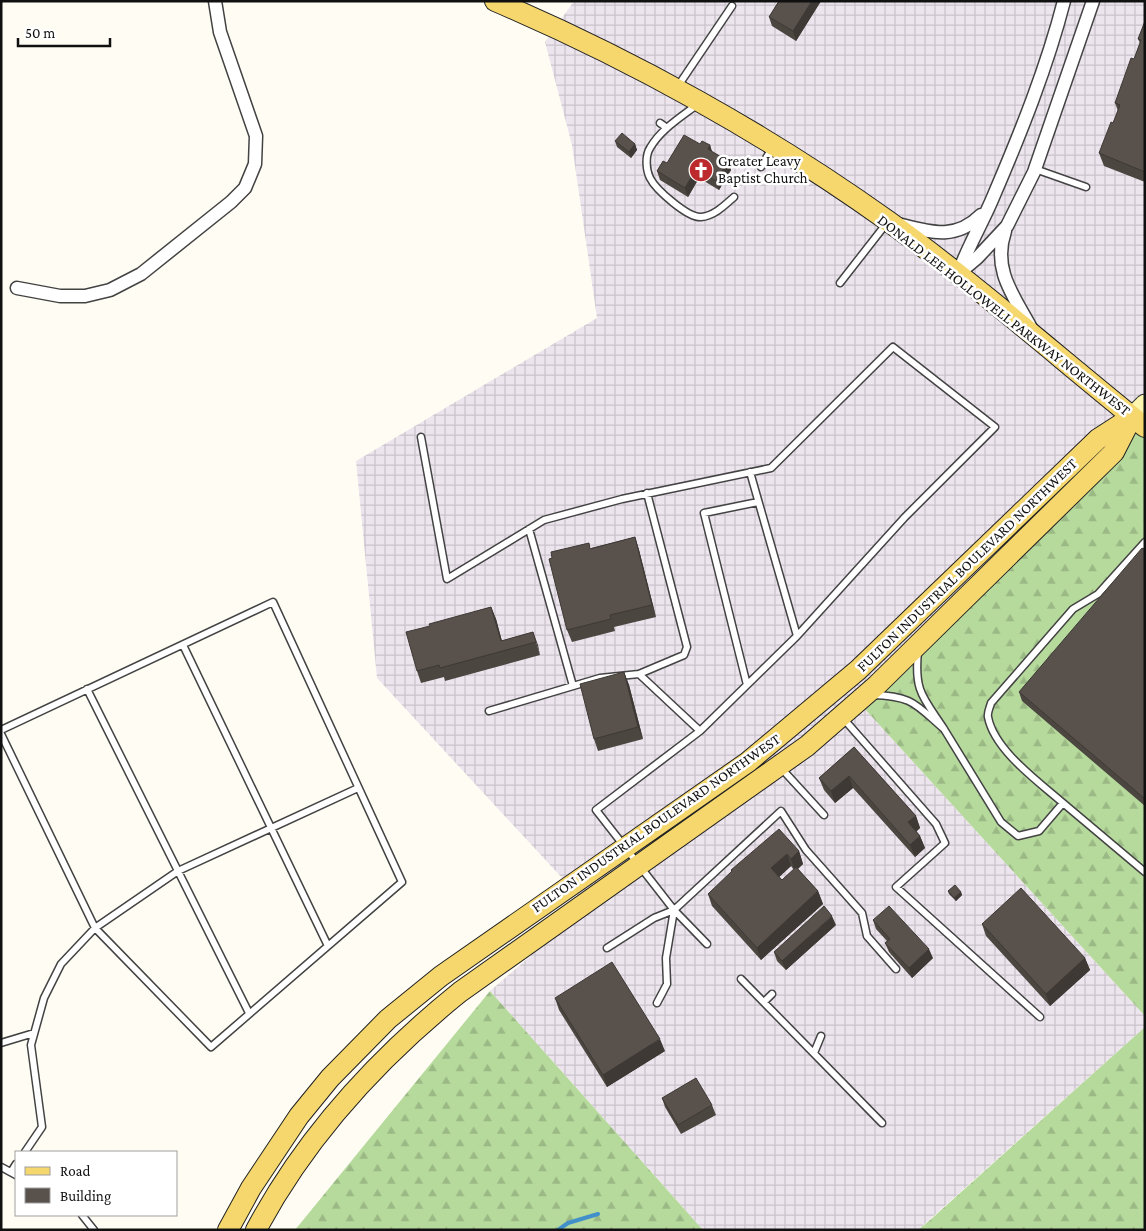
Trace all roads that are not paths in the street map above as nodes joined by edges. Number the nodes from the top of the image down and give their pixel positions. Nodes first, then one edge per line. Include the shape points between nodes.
1 (215, 1) edge
2 (495, 1) edge
3 (1064, 1) edge
4 (1093, 1) edge
5 (732, 6) dead end
6 (676, 89) junction
7 (700, 103) junction
8 (660, 124) dead end
9 (667, 128) junction
10 (774, 146) junction
11 (761, 166) dead end
12 (1036, 169) junction
13 (1086, 187) dead end
14 (734, 197) dead end
15 (988, 208) junction
16 (888, 221) junction
17 (1007, 226) junction
18 (958, 274) junction
19 (840, 283) dead end
20 (16, 288) dead end
21 (1035, 336) junction
22 (1141, 416) edge
23 (421, 437) dead end
24 (750, 472) junction
25 (647, 493) junction
26 (758, 502) junction
27 (529, 529) junction
28 (1145, 542) edge
29 (797, 636) junction
30 (919, 644) junction
31 (183, 645) junction
32 (639, 674) junction
33 (747, 685) junction
34 (573, 686) junction
35 (87, 689) junction
36 (866, 695) junction
37 (489, 711) dead end
38 (841, 716) junction
39 (944, 729) junction
40 (1, 730) edge
41 (700, 731) junction
42 (1, 734) edge
43 (779, 766) junction
44 (358, 788) junction
45 (1063, 803) junction
46 (824, 815) dead end
47 (271, 827) junction
48 (625, 847) junction
49 (640, 866) junction
50 (178, 871) junction
51 (1145, 872) edge
52 (674, 910) junction
53 (95, 928) junction
54 (707, 944) dead end
55 (328, 946) junction
56 (607, 948) dead end
57 (896, 969) dead end
58 (741, 979) dead end
59 (772, 994) dead end
60 (764, 1002) junction
61 (657, 1003) dead end
62 (249, 1013) junction
63 (1040, 1017) dead end
64 (34, 1033) junction
65 (821, 1036) dead end
66 (1, 1043) edge
67 (814, 1053) junction
68 (882, 1123) dead end
69 (26, 1151) edge
70 (1, 1167) edge
71 (14, 1173) edge
72 (83, 1216) edge
73 (94, 1230) edge
74 (228, 1230) edge
75 (256, 1230) edge

1 - 20 street via 220,32 256,136 255,164 245,188 141,274 110,290 85,296 60,296
2 - 6 main road, DONALD LEE HOLLOWELL PARKWAY NORTHWEST via 622,59
3 - 15 street via 1044,64
4 - 12 street
5 - 6 lane
6 - 7 main road, DONALD LEE HOLLOWELL PARKWAY NORTHWEST
7 - 9 lane
7 - 10 main road, DONALD LEE HOLLOWELL PARKWAY NORTHWEST
8 - 9 lane
9 - 14 lane via 647,146 646,157 650,178 672,202 700,217 709,215
10 - 11 lane
10 - 16 main road, DONALD LEE HOLLOWELL PARKWAY NORTHWEST
12 - 13 lane
12 - 17 street
15 - 16 street via 967,226 944,233
15 - 18 street
16 - 18 main road, DONALD LEE HOLLOWELL PARKWAY NORTHWEST
16 - 19 lane
17 - 18 street
17 - 21 street via 1000,251 1001,268
18 - 21 main road, DONALD LEE HOLLOWELL PARKWAY NORTHWEST
21 - 22 main road, DONALD LEE HOLLOWELL PARKWAY NORTHWEST
22 - 30 main road, FULTON INDUSTRIAL BOULEVARD NORTHWEST via 1114,452
22 - 48 main road, FULTON INDUSTRIAL BOULEVARD NORTHWEST via 1098,439 858,670 789,729 748,762
23 - 27 lane via 447,579
24 - 25 lane
24 - 26 lane
24 - 29 lane via 771,468 893,347 996,427 905,517
25 - 27 lane via 544,520
25 - 32 lane via 688,647 684,655
26 - 29 lane
26 - 33 lane via 704,513
27 - 34 lane
28 - 45 lane via 1098,594 1073,610 991,703 987,715 993,732 1016,762
29 - 33 lane
30 - 36 main road, FULTON INDUSTRIAL BOULEVARD NORTHWEST
30 - 39 lane via 916,673 920,692
31 - 35 lane
31 - 44 lane via 273,602
31 - 47 lane
32 - 34 lane via 600,678
32 - 41 lane
33 - 41 lane
34 - 37 lane
35 - 40 lane
35 - 50 lane
36 - 38 main road, FULTON INDUSTRIAL BOULEVARD NORTHWEST
36 - 39 lane via 910,700
38 - 43 main road, FULTON INDUSTRIAL BOULEVARD NORTHWEST
38 - 63 lane via 936,824 945,843 896,887
39 - 45 lane via 1001,822 1018,836 1039,831
41 - 48 lane via 596,810
42 - 53 lane
43 - 46 lane
43 - 49 main road, FULTON INDUSTRIAL BOULEVARD NORTHWEST
44 - 47 lane
44 - 55 lane via 402,882
45 - 51 lane
47 - 50 lane
47 - 55 lane
48 - 49 lane
48 - 74 main road, FULTON INDUSTRIAL BOULEVARD NORTHWEST via 441,976 388,1019 330,1078 299,1116 258,1176
49 - 52 lane
49 - 75 main road, FULTON INDUSTRIAL BOULEVARD NORTHWEST via 460,992 408,1035 329,1118 281,1186
50 - 53 lane
50 - 62 lane
52 - 54 lane
52 - 56 lane via 654,918
52 - 57 lane via 781,811 806,850 862,913 867,936
52 - 61 lane via 666,958 667,984
53 - 62 lane via 210,1047
53 - 64 lane via 61,964 44,998
55 - 62 lane
58 - 60 lane
59 - 60 lane
60 - 67 lane
64 - 66 lane
64 - 69 lane via 31,1045 42,1126
65 - 67 lane
67 - 68 lane
70 - 71 lane
72 - 73 lane

